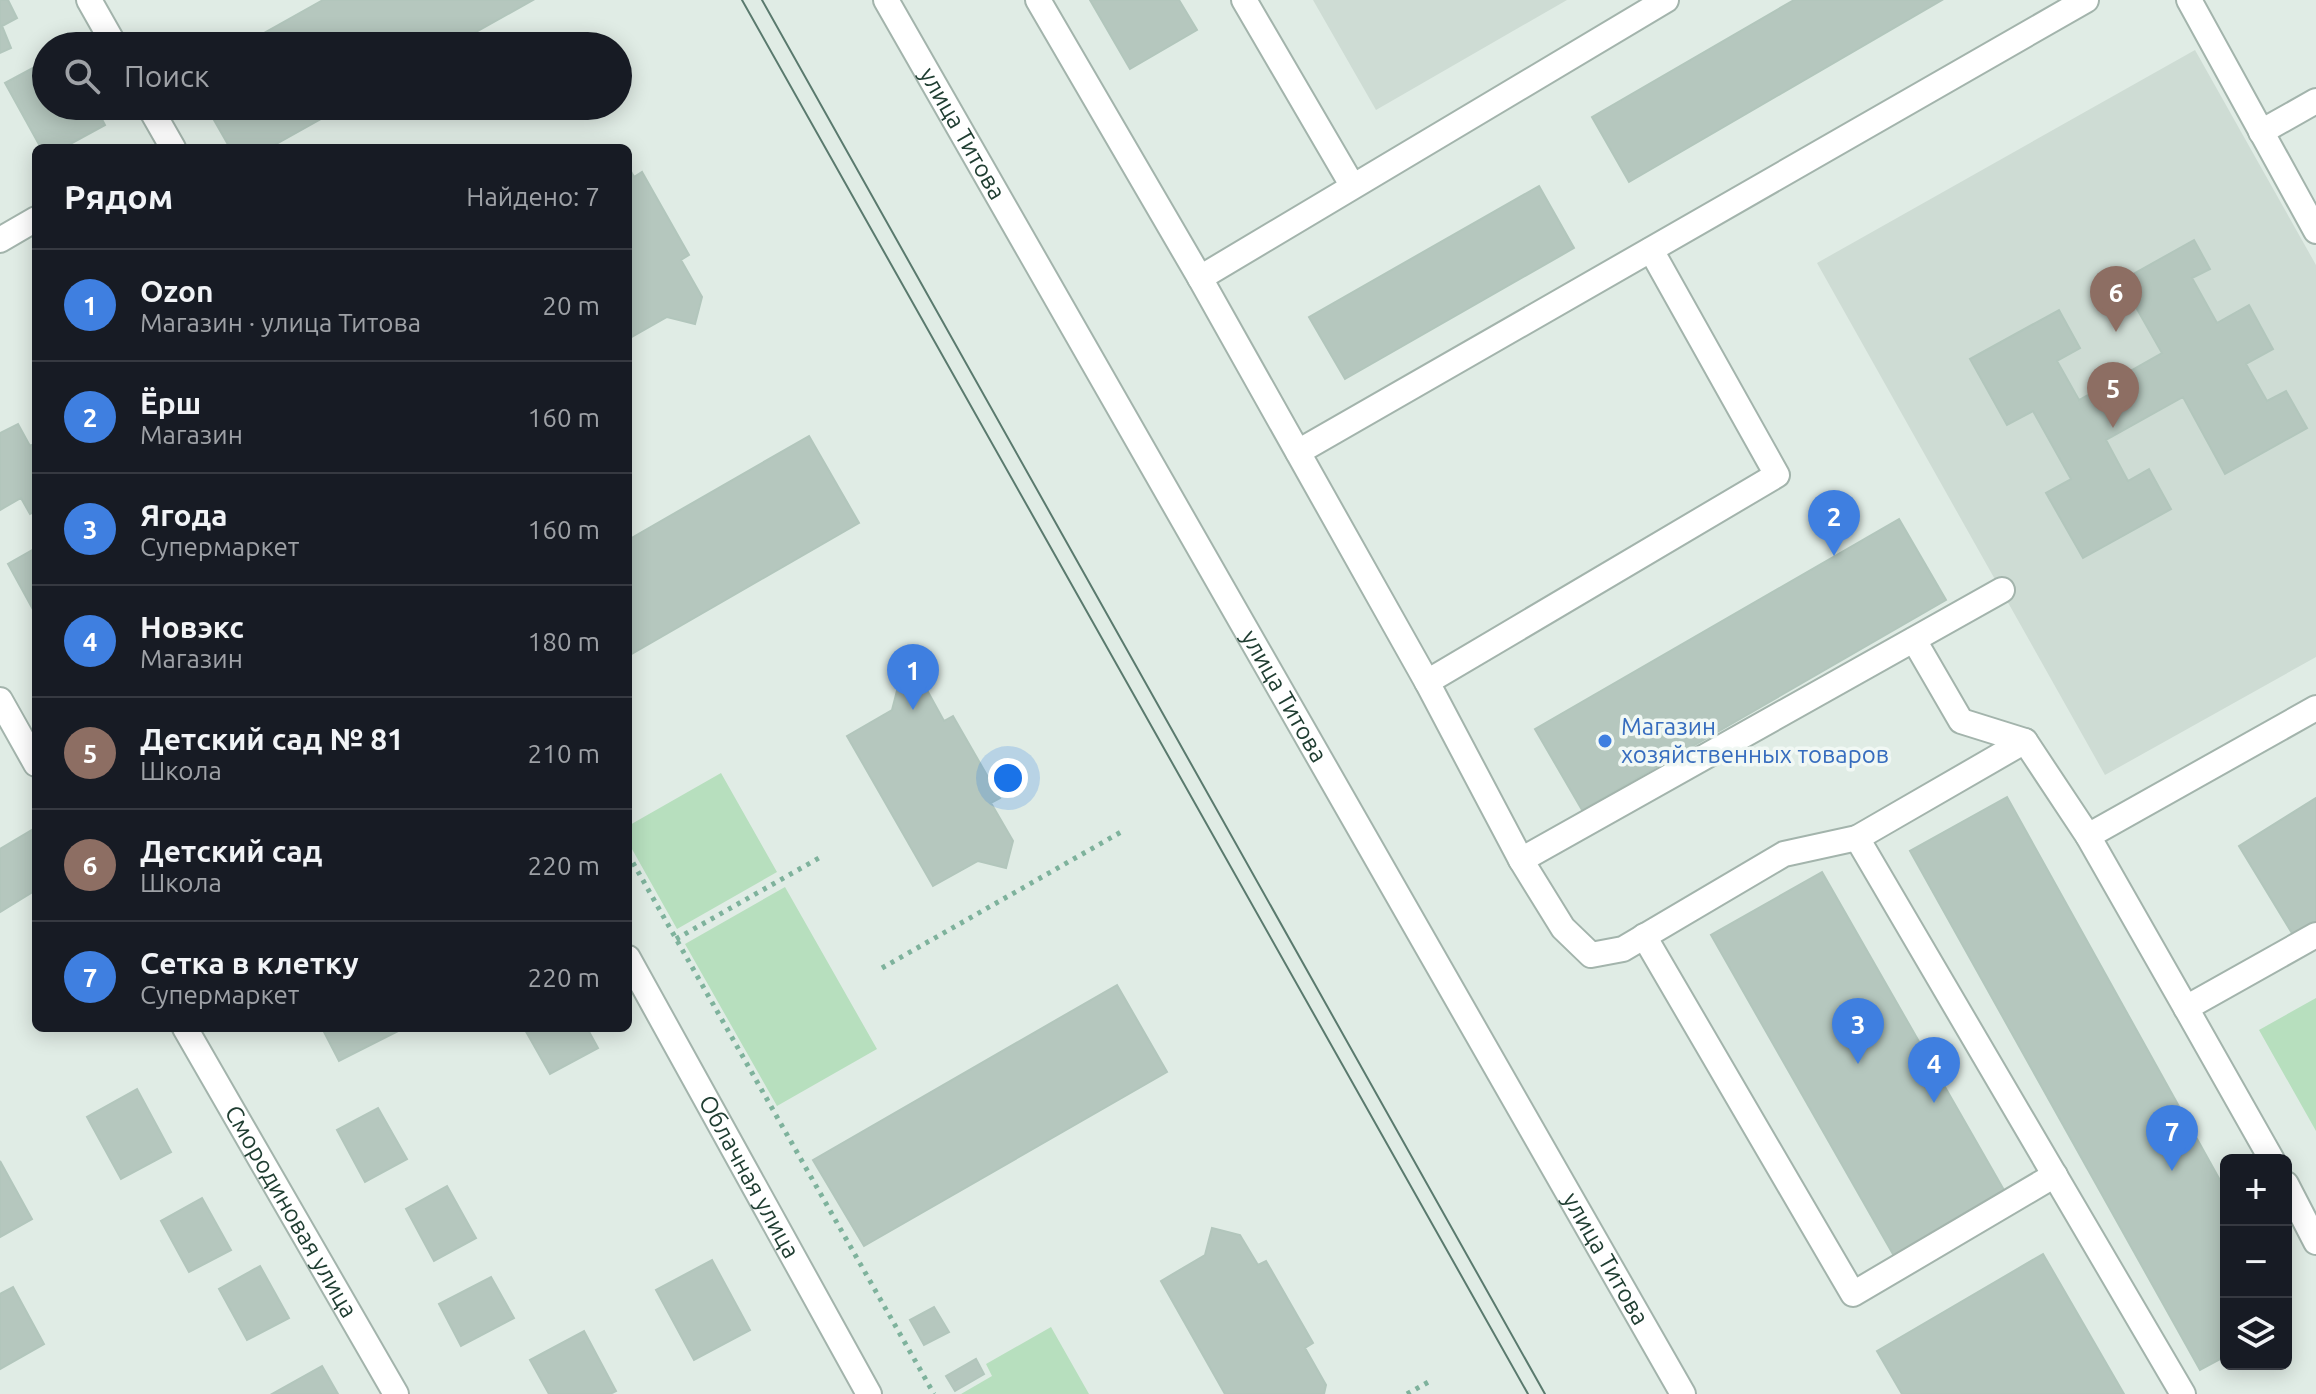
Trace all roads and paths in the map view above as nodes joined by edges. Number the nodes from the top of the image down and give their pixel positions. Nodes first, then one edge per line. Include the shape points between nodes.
1 (89, 0) edge
2 (886, 0) edge
3 (1038, 0) edge
4 (1244, 0) edge
5 (1666, 0) edge
6 (2086, 0) edge
7 (2189, 0) edge
8 (107, 32) edge
9 (2316, 101) edge
10 (155, 120) edge
11 (2261, 132) junction
12 (166, 144) edge
13 (1352, 185) junction
14 (32, 221) edge
15 (2316, 231) edge
16 (0, 240) edge
17 (1651, 250) junction
18 (1200, 278) junction
19 (1298, 452) junction
20 (2002, 590) dead end
21 (1914, 640) junction
22 (1427, 682) junction
23 (0, 700) edge
24 (2316, 708) edge
25 (2025, 741) junction
26 (32, 757) edge
27 (1121, 832) dead end
28 (2088, 836) junction
29 (1857, 838) junction
30 (819, 858) dead end
31 (1521, 860) junction
32 (632, 861) edge
33 (2316, 935) edge
34 (1644, 936) junction
35 (676, 939) junction
36 (632, 965) edge
37 (882, 968) dead end
38 (2186, 1008) junction
39 (187, 1032) edge
40 (793, 1128) dead end
41 (785, 1132) junction
42 (2269, 1154) edge
43 (2055, 1175) junction
44 (2292, 1196) edge
45 (2316, 1242) edge
46 (899, 1312) dead end
47 (890, 1317) junction
48 (1432, 1380) dead end
49 (396, 1394) edge
50 (869, 1394) edge
51 (934, 1394) edge
52 (1407, 1394) edge
53 (1683, 1394) edge
54 (2183, 1394) edge

1 - 8 street
2 - 53 street, улица Титова
3 - 18 street
4 - 13 street
5 - 13 street
6 - 17 street
7 - 11 street
9 - 11 street
10 - 12 street
11 - 15 street
13 - 18 street
14 - 16 street
17 - 19 street
17 - 22 street via 1777,475
18 - 19 street
19 - 22 street
20 - 21 street
21 - 25 street via 1961,721
21 - 31 street
22 - 31 street
23 - 26 street
24 - 28 street
25 - 28 street
25 - 29 street
27 - 37 path
28 - 38 street
29 - 34 street via 1784,854
29 - 43 street
30 - 35 path
31 - 34 street via 1563,928 1591,955 1623,949
32 - 35 path
33 - 38 street
34 - 43 street via 1853,1294
35 - 41 path
36 - 50 street, Облачная улица
38 - 42 street
39 - 49 street, Смородиновая улица
40 - 41 path
41 - 47 path
43 - 54 street
44 - 45 street
46 - 47 path
47 - 51 path
48 - 52 path

